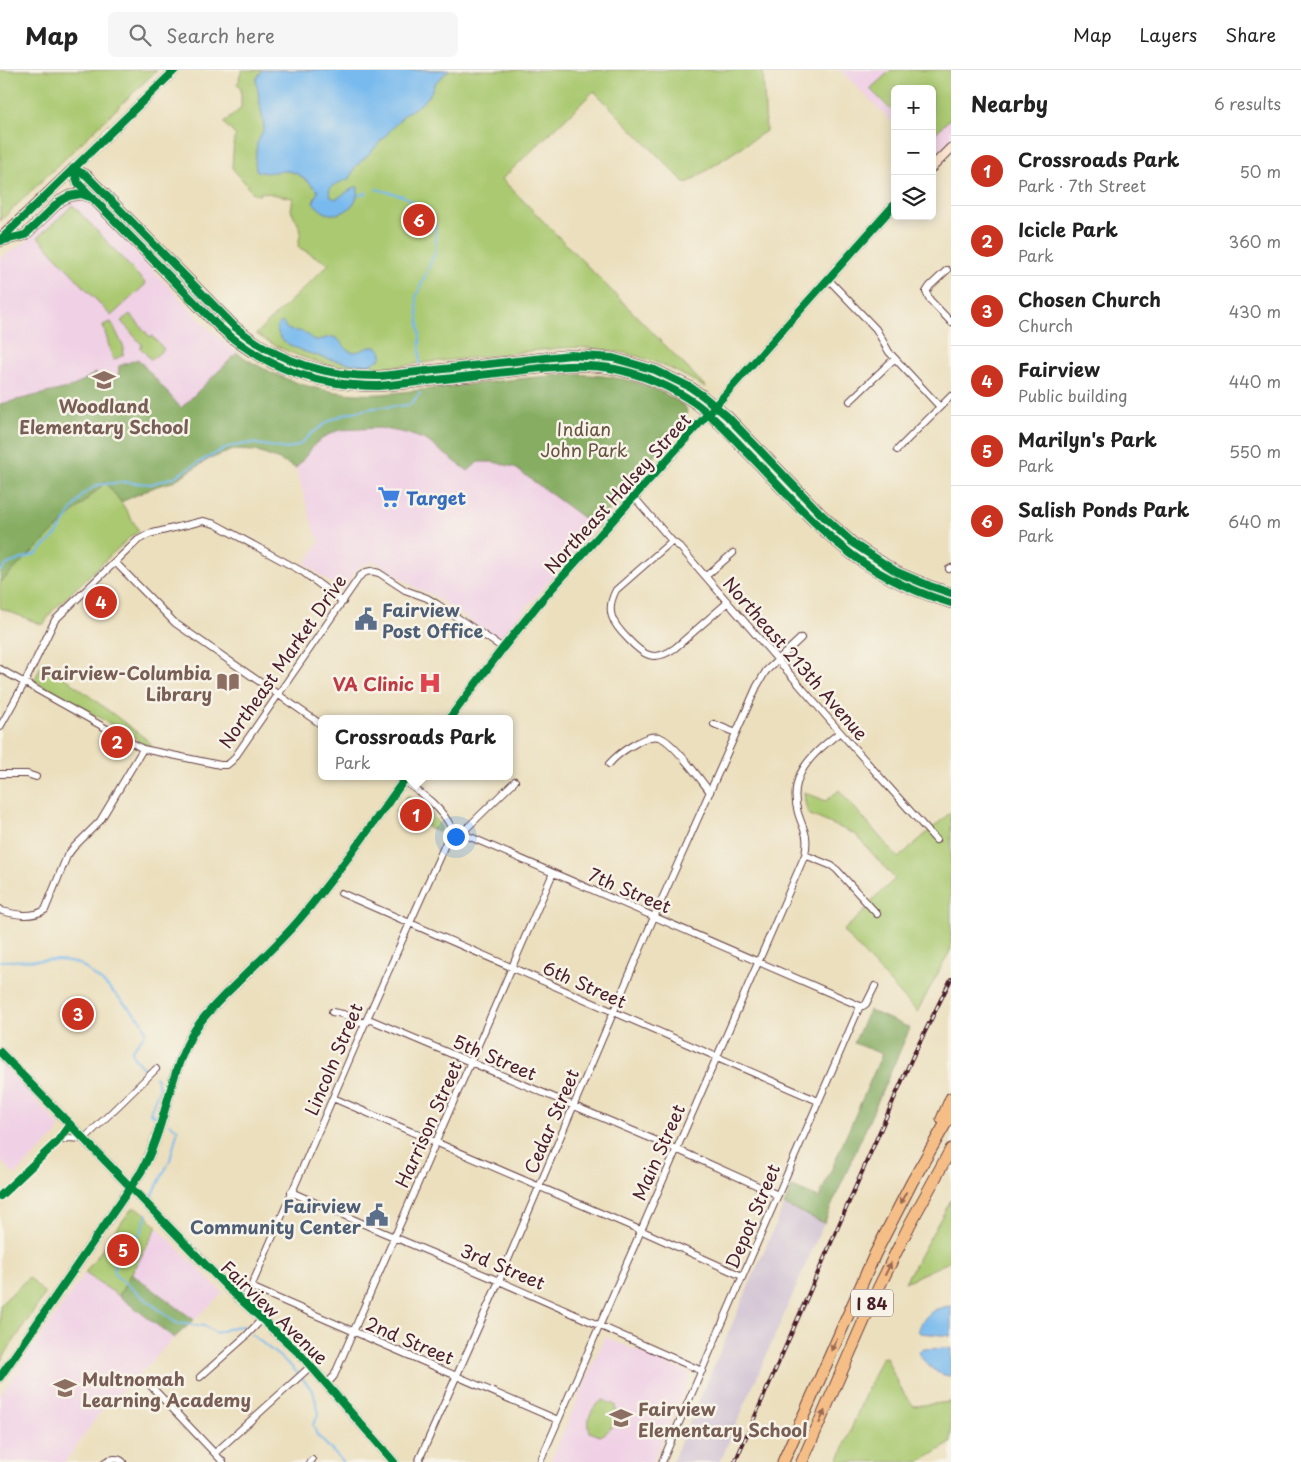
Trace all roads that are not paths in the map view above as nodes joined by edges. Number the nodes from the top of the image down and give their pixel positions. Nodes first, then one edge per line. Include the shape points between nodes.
1 (175, 70) edge
2 (951, 148) edge
3 (936, 163) edge
4 (73, 169) junction
5 (93, 198) junction
6 (891, 208) edge
7 (0, 240) edge
8 (947, 270) dead end
9 (828, 279) junction
10 (951, 322) edge
11 (894, 359) junction
12 (951, 396) edge
13 (850, 401) dead end
14 (940, 407) junction
15 (711, 410) junction
16 (897, 450) dead end
17 (634, 497) junction
18 (672, 540) junction
19 (733, 553) dead end
20 (116, 562) junction
21 (706, 576) junction
22 (951, 593) edge
23 (343, 602) junction
24 (728, 602) junction
25 (951, 603) edge
26 (801, 638) dead end
27 (502, 648) junction
28 (778, 659) junction
29 (0, 669) edge
30 (25, 682) junction
31 (278, 694) junction
32 (453, 715) edge
33 (318, 722) edge
34 (714, 724) dead end
35 (0, 727) edge
36 (840, 732) junction
37 (736, 733) junction
38 (143, 749) junction
39 (609, 764) dead end
40 (0, 773) edge
41 (36, 777) dead end
42 (402, 780) edge
43 (405, 780) edge
44 (515, 781) dead end
45 (710, 792) junction
46 (452, 829) junction
47 (463, 834) junction
48 (936, 840) dead end
49 (805, 855) junction
50 (553, 873) junction
51 (340, 893) dead end
52 (0, 909) edge
53 (877, 914) dead end
54 (654, 917) junction
55 (409, 924) junction
56 (758, 962) junction
57 (512, 968) junction
58 (874, 986) dead end
59 (860, 1006) junction
60 (332, 1012) dead end
61 (614, 1013) junction
62 (366, 1021) junction
63 (0, 1052) edge
64 (716, 1057) junction
65 (471, 1062) junction
66 (156, 1069) dead end
67 (333, 1098) junction
68 (951, 1098) edge
69 (818, 1101) junction
70 (573, 1106) junction
71 (951, 1114) edge
72 (70, 1124) junction
73 (84, 1139) junction
74 (57, 1142) junction
75 (436, 1143) junction
76 (676, 1149) junction
77 (951, 1149) edge
78 (926, 1156) junction
79 (131, 1187) junction
80 (539, 1187) junction
81 (292, 1192) junction
82 (778, 1195) junction
83 (0, 1196) edge
84 (640, 1230) junction
85 (395, 1236) junction
86 (742, 1276) junction
87 (499, 1280) junction
88 (251, 1287) junction
89 (241, 1301) junction
90 (262, 1319) junction
91 (599, 1326) junction
92 (354, 1331) junction
93 (308, 1368) junction
94 (702, 1371) junction
95 (456, 1376) junction
96 (0, 1377) edge
97 (200, 1377) dead end
98 (148, 1383) dead end
99 (327, 1384) junction
100 (558, 1420) junction
101 (215, 1453) junction
102 (105, 1462) edge
103 (123, 1462) edge
104 (223, 1462) edge
105 (394, 1462) edge
106 (418, 1462) edge
107 (540, 1462) edge
108 (662, 1462) edge
109 (783, 1462) edge
110 (802, 1462) edge

1 - 4 main road
2 - 3 main road
4 - 5 main road via 78,183
4 - 7 main road
4 - 15 main road via 86,175 235,327 265,348 294,362 332,373 373,376 563,356 603,357 655,370 690,387 703,396
5 - 7 main road via 81,194 68,196 25,234
5 - 15 main road via 226,333 260,357 294,373 341,385 378,386 563,366 597,366 661,383
6 - 9 main road, Northeast Halsey Street
8 - 10 street via 926,292
9 - 11 street via 876,329
9 - 15 main road, Northeast Halsey Street
11 - 13 street
11 - 14 street
12 - 14 street
14 - 16 street
15 - 17 main road, Northeast Halsey Street
15 - 22 main road via 727,416 854,544 897,572
15 - 25 main road via 720,424 813,521 850,553 899,583
17 - 18 street, Northeast 213th Avenue
17 - 27 main road, Northeast Halsey Street
18 - 21 street, Northeast 213th Avenue
18 - 24 street via 616,590 612,598 613,621 624,636 644,654 661,656 675,648
19 - 21 street
20 - 23 street via 138,540 149,534 203,521 215,524 303,572
20 - 30 street via 55,620
20 - 31 street via 175,623
21 - 24 street, Northeast 213th Avenue
23 - 27 street, Northeast Market Drive via 360,576 371,570 379,572 405,590 437,604
23 - 31 street, Northeast Market Drive
24 - 28 street, Northeast 213th Avenue
26 - 28 street, Cedar Street
27 - 32 main road, Northeast Halsey Street
28 - 36 street, Northeast 213th Avenue
28 - 37 street, Cedar Street via 766,670
29 - 30 street
30 - 35 street
30 - 38 street
31 - 33 street
31 - 38 street, Northeast Market Drive via 227,765
34 - 37 street
36 - 48 street, Northeast 213th Avenue
36 - 49 street via 809,759 798,778 796,801 805,830
37 - 45 street, Cedar Street
38 - 52 street via 100,822 67,856 45,910 20,916
39 - 45 street via 618,754 641,740 660,737 673,747
40 - 41 street
42 - 79 main road via 313,903 213,1006 198,1026 179,1061 152,1150
43 - 46 street via 436,805
44 - 47 street
45 - 54 street, Cedar Street
46 - 47 street, 7th Street
46 - 55 street, Lincoln Street
47 - 50 street, 7th Street
49 - 53 street via 837,870
49 - 56 street, Main Street
50 - 54 street, 7th Street
50 - 57 street, Harrison Street
51 - 55 street, 6th Street
54 - 56 street, 7th Street
54 - 61 street, Cedar Street
55 - 57 street, 6th Street
55 - 62 street, Lincoln Street
56 - 59 street, 7th Street
56 - 64 street, Main Street
57 - 61 street, 6th Street
57 - 65 street, Harrison Street
58 - 59 street, Depot Street via 866,1004
59 - 69 street, Depot Street
60 - 62 street, 5th Street via 358,1022
61 - 64 street, 6th Street
61 - 70 street, Cedar Street
62 - 65 street, 5th Street via 371,1020
62 - 67 street, Lincoln Street
63 - 72 main road, Fairview Avenue
64 - 69 street, 6th Street
64 - 76 street, Main Street
65 - 70 street, 5th Street
65 - 75 street, Harrison Street
66 - 73 street
67 - 75 street
67 - 81 street, Lincoln Street
68 - 78 highway
69 - 82 street, Depot Street
70 - 76 street, 5th Street
70 - 80 street, Cedar Street
71 - 78 highway, I 84
72 - 73 main road, Fairview Avenue
72 - 74 street
73 - 74 street via 68,1138
73 - 79 main road, Fairview Avenue
74 - 83 street
75 - 80 street
75 - 85 street, Harrison Street
76 - 82 street, 5th Street
76 - 84 street, Main Street
110 -> 77 highway, I 84 via 877,1291
78 -> 109 highway, I 84 via 859,1289
79 - 89 main road, Fairview Avenue
79 - 96 main road
80 - 84 street
80 - 87 street, Cedar Street
81 - 85 street, 3rd Street
81 - 88 street, Lincoln Street
82 - 86 street, Depot Street
84 - 86 street
84 - 91 street, Main Street
85 - 87 street, 3rd Street
85 - 92 street, Harrison Street
86 - 94 street, Depot Street
87 - 91 street, 3rd Street
87 - 95 street, Cedar Street
88 - 89 street, Lincoln Street
88 - 92 street, 2nd Street
89 - 90 main road, Fairview Avenue
90 - 93 main road, Fairview Avenue
90 - 97 street
91 - 94 street, 3rd Street
91 - 100 street, Main Street
92 - 95 street, 2nd Street
92 - 99 street, Harrison Street via 334,1376
93 - 99 main road, Fairview Avenue
93 - 101 street
94 - 108 street, Depot Street
95 - 100 street, 2nd Street
95 - 106 street, Cedar Street
98 - 101 street
99 - 105 main road, Fairview Avenue
100 - 107 street, Main Street
101 - 104 street
102 - 103 street via 114,1459

